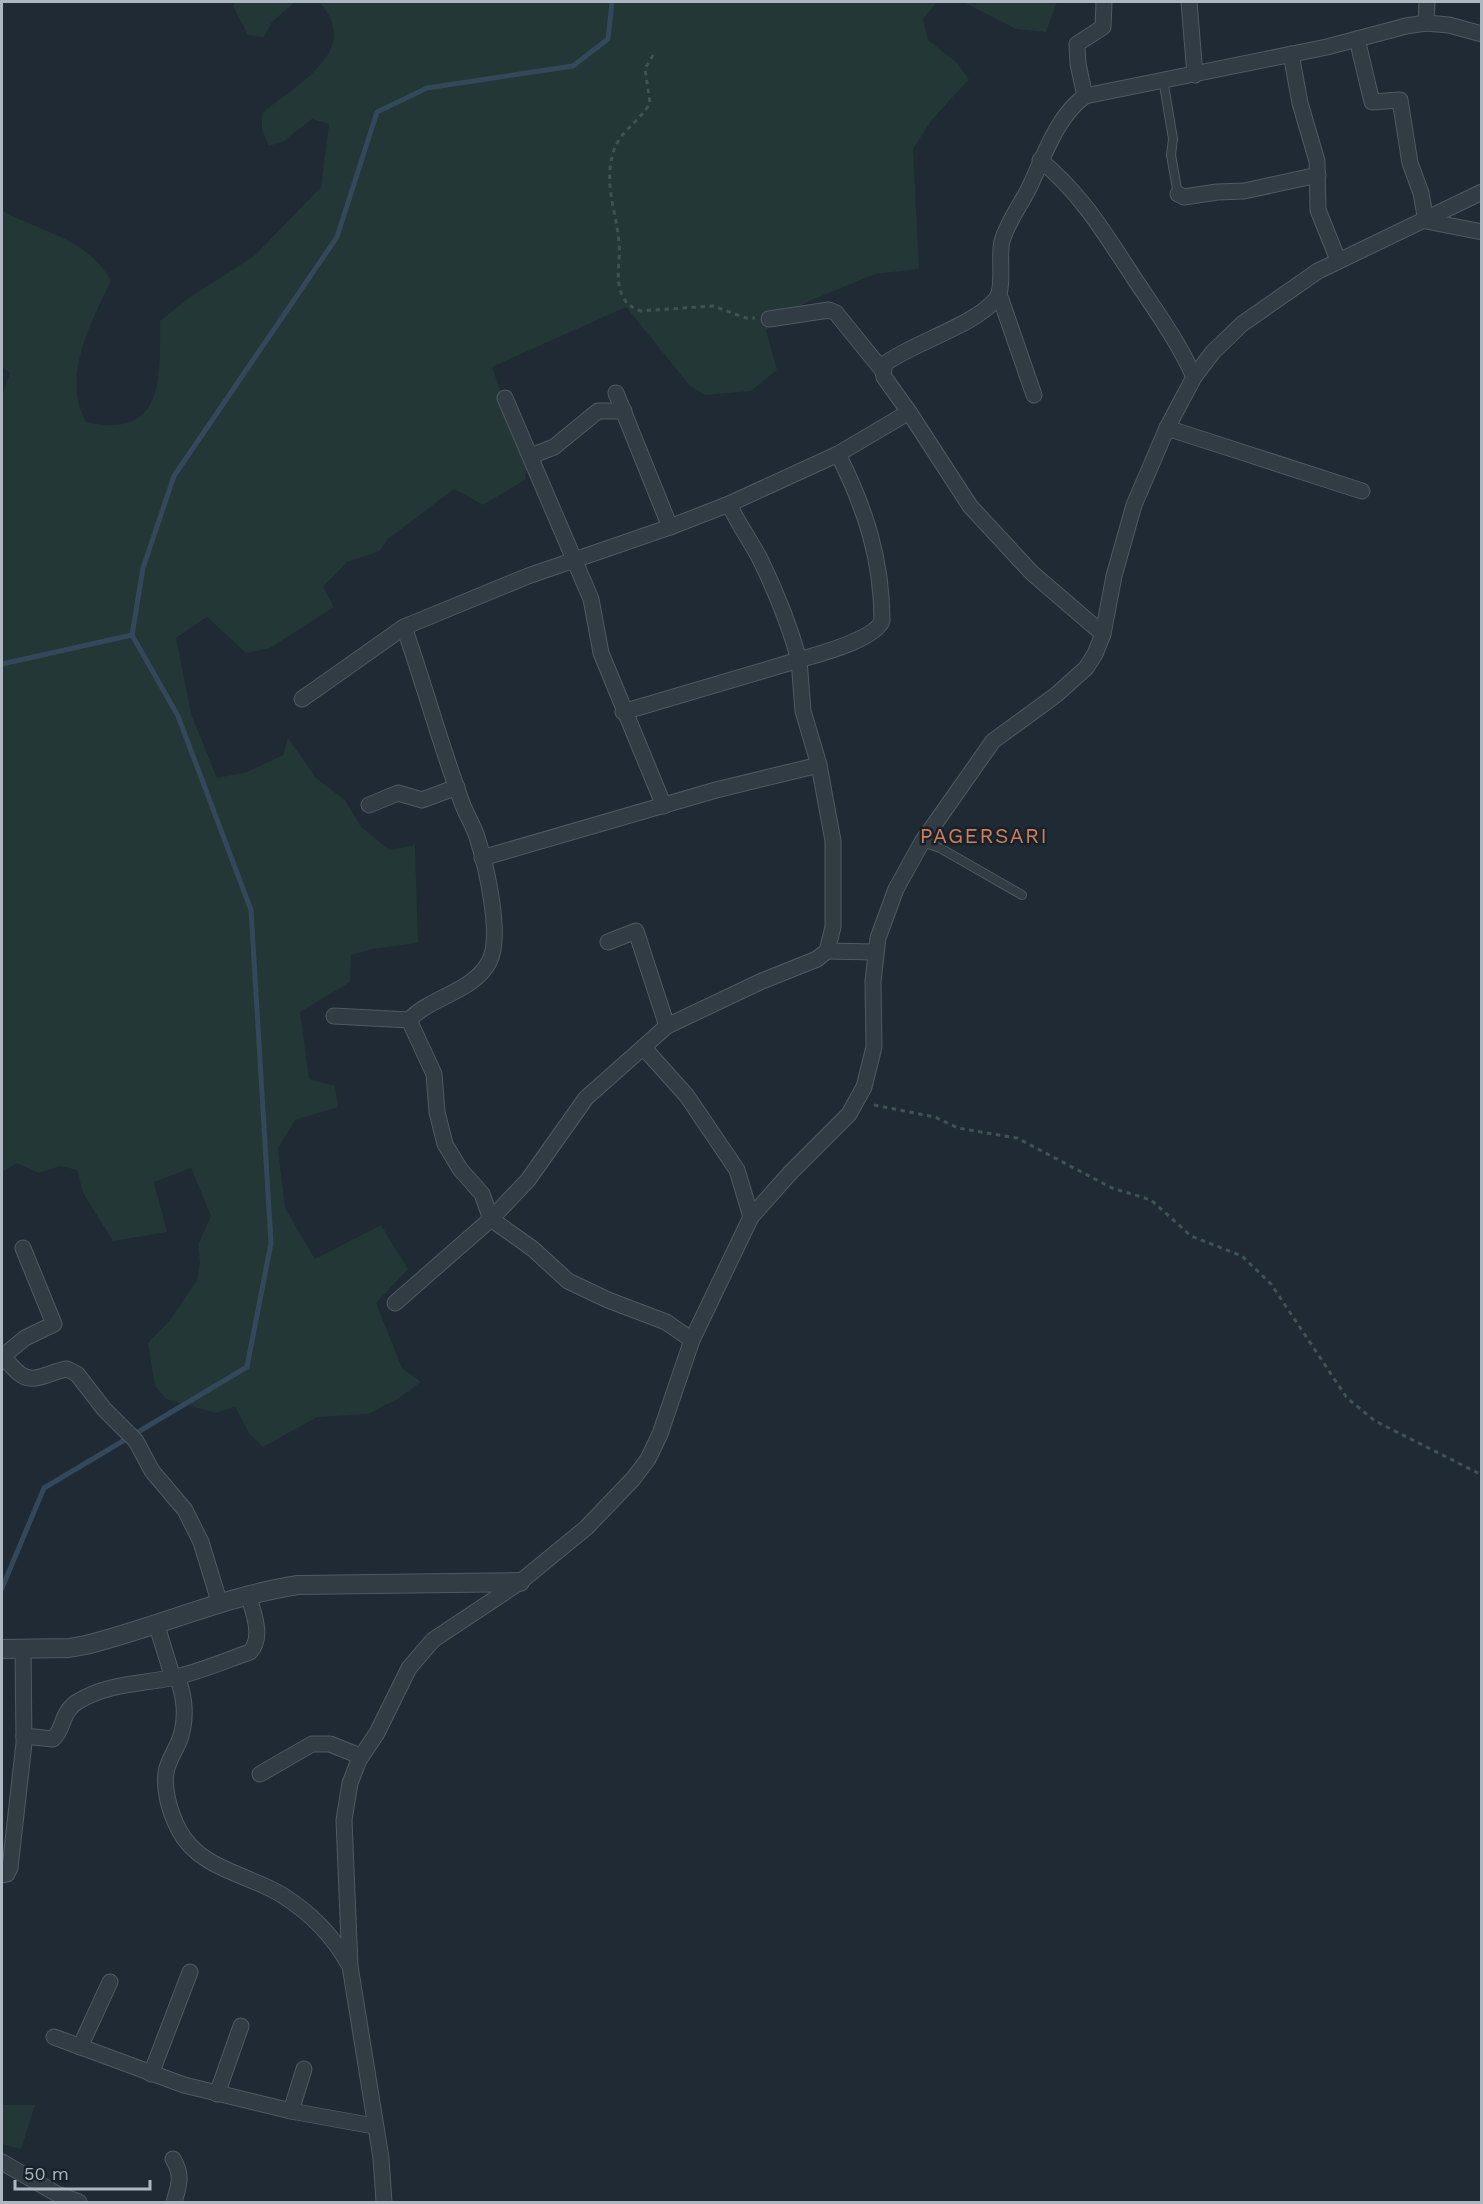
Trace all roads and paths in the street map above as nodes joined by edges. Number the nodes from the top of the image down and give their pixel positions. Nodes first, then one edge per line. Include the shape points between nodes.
1 (1104, 2) edge
2 (1189, 2) edge
3 (1427, 2) edge
4 (1426, 23) junction
5 (1482, 34) edge
6 (1357, 39) junction
7 (1291, 54) junction
8 (653, 55) dead end
9 (1196, 75) junction
10 (1162, 79) junction
11 (1085, 96) junction
12 (1040, 160) junction
13 (1318, 175) junction
14 (1482, 192) edge
15 (1178, 194) joint
16 (1426, 221) junction
17 (1482, 232) edge
18 (1338, 260) junction
19 (999, 294) junction
20 (769, 319) joint
21 (883, 371) junction
22 (1194, 377) junction
23 (616, 393) dead end
24 (1034, 395) dead end
25 (505, 398) dead end
26 (624, 411) junction
27 (909, 412) junction
28 (1167, 428) junction
29 (838, 454) junction
30 (531, 456) junction
31 (1362, 491) dead end
32 (729, 504) junction
33 (670, 527) junction
34 (574, 559) junction
35 (405, 627) junction
36 (1103, 634) junction
37 (799, 660) junction
38 (302, 699) dead end
39 (623, 712) junction
40 (819, 765) junction
41 (457, 787) junction
42 (369, 805) dead end
43 (664, 806) junction
44 (922, 842) junction
45 (482, 858) junction
46 (1022, 895) dead end
47 (608, 942) dead end
48 (827, 951) junction
49 (875, 952) junction
50 (334, 1016) dead end
51 (409, 1020) junction
52 (667, 1026) junction
53 (644, 1048) junction
54 (857, 1101) junction
55 (752, 1217) junction
56 (491, 1219) junction
57 (23, 1248) dead end
58 (396, 1303) dead end
59 (692, 1340) junction
60 (2, 1357) edge
61 (1482, 1475) edge
62 (520, 1582) junction
63 (248, 1594) junction
64 (219, 1602) junction
65 (156, 1623) junction
66 (23, 1648) junction
67 (2, 1649) edge
68 (175, 1677) junction
69 (24, 1736) junction
70 (359, 1760) junction
71 (260, 1774) dead end
72 (2, 1875) edge
73 (350, 1966) junction
74 (189, 1972) dead end
75 (110, 1982) dead end
76 (241, 2026) dead end
77 (54, 2037) dead end
78 (80, 2047) junction
79 (304, 2068) dead end
80 (151, 2074) junction
81 (217, 2094) junction
82 (291, 2111) junction
83 (374, 2126) junction
84 (173, 2159) dead end
85 (2, 2162) edge
86 (79, 2202) edge
87 (174, 2202) edge
88 (384, 2202) edge

1 - 11 street via 1103,27 1077,44
2 - 9 street
3 - 4 street
4 - 5 street
4 - 6 street
6 - 7 street
6 - 16 street via 1372,102 1400,100 1410,163
7 - 9 street
7 - 13 street
8 - 20 path via 645,69 650,103 620,138 610,176 609,195 619,246 619,284 624,299 631,308 641,311 713,306 746,318
9 - 10 street
10 - 11 street
10 - 15 lane
11 - 12 street via 1065,118
12 - 19 street via 1003,240
12 - 22 street via 1065,180 1090,211 1178,343
13 - 15 street via 1244,191 1184,197
13 - 18 street via 1318,210
14 - 16 street
16 - 17 street
16 - 18 street
18 - 22 street via 1242,324
19 - 21 street via 972,316 892,359
19 - 24 street
20 - 21 street via 820,311 836,313
21 - 27 street via 887,384
22 - 28 street
23 - 26 street
25 - 30 street
26 - 30 street via 598,411 554,447
26 - 33 street
27 - 29 street
27 - 36 street via 948,476 984,522 1032,573
28 - 31 street
28 - 36 street via 1134,505
29 - 32 street
29 - 37 street via 860,498 872,535 882,621 869,634
30 - 34 street
32 - 33 street
32 - 37 street via 760,560
33 - 34 street
34 - 35 street
34 - 39 street via 591,599 601,653
35 - 38 street
35 - 41 street
36 - 44 street via 1086,668 1071,683 993,741
37 - 39 street
37 - 40 street via 803,711
39 - 43 street
40 - 43 street
40 - 48 street via 833,841 833,927
41 - 42 street via 422,800 399,793
41 - 45 street
43 - 45 street
44 - 46 lane via 940,848
44 - 49 street via 885,913
45 - 51 street via 495,940 489,963 472,982 446,994
47 - 52 street via 636,931
48 - 49 street
48 - 52 street
49 - 54 street via 874,1047
50 - 51 street
51 - 56 street via 434,1074 436,1112 445,1144 482,1194
52 - 53 street
53 - 55 street via 687,1096 736,1170
53 - 56 street via 586,1098 528,1180
54 - 55 street via 835,1130
54 - 61 path via 935,1117 958,1128 1017,1138 1112,1188 1151,1200 1191,1236 1242,1256 1271,1284 1347,1398 1375,1421
55 - 59 street
56 - 58 street
56 - 59 street via 568,1281 666,1322
57 - 60 street via 54,1324 25,1338
59 - 62 street via 648,1459 586,1528
60 - 64 street via 29,1378 67,1370 77,1374 124,1427 152,1471 195,1525
62 - 63 street via 323,1582
62 - 70 street via 421,1652
63 - 64 street
63 - 68 street via 257,1634 255,1647
64 - 65 street
65 - 66 street via 86,1645
65 - 68 street
66 - 67 street
66 - 69 street
68 - 69 street via 97,1692 75,1703 53,1739
68 - 73 street via 183,1692 185,1717 165,1780 180,1832 195,1850 220,1868 283,1896 334,1938
69 - 72 street via 10,1868
70 - 71 street via 360,1756 330,1744 312,1744
70 - 73 street via 350,1783 344,1820
73 - 83 street
74 - 80 street
75 - 78 street
76 - 81 street
77 - 78 street
78 - 80 street
79 - 82 street
80 - 81 street
81 - 82 street
82 - 83 street
83 - 88 street
84 - 87 street via 181,2178
85 - 86 street via 57,2194

